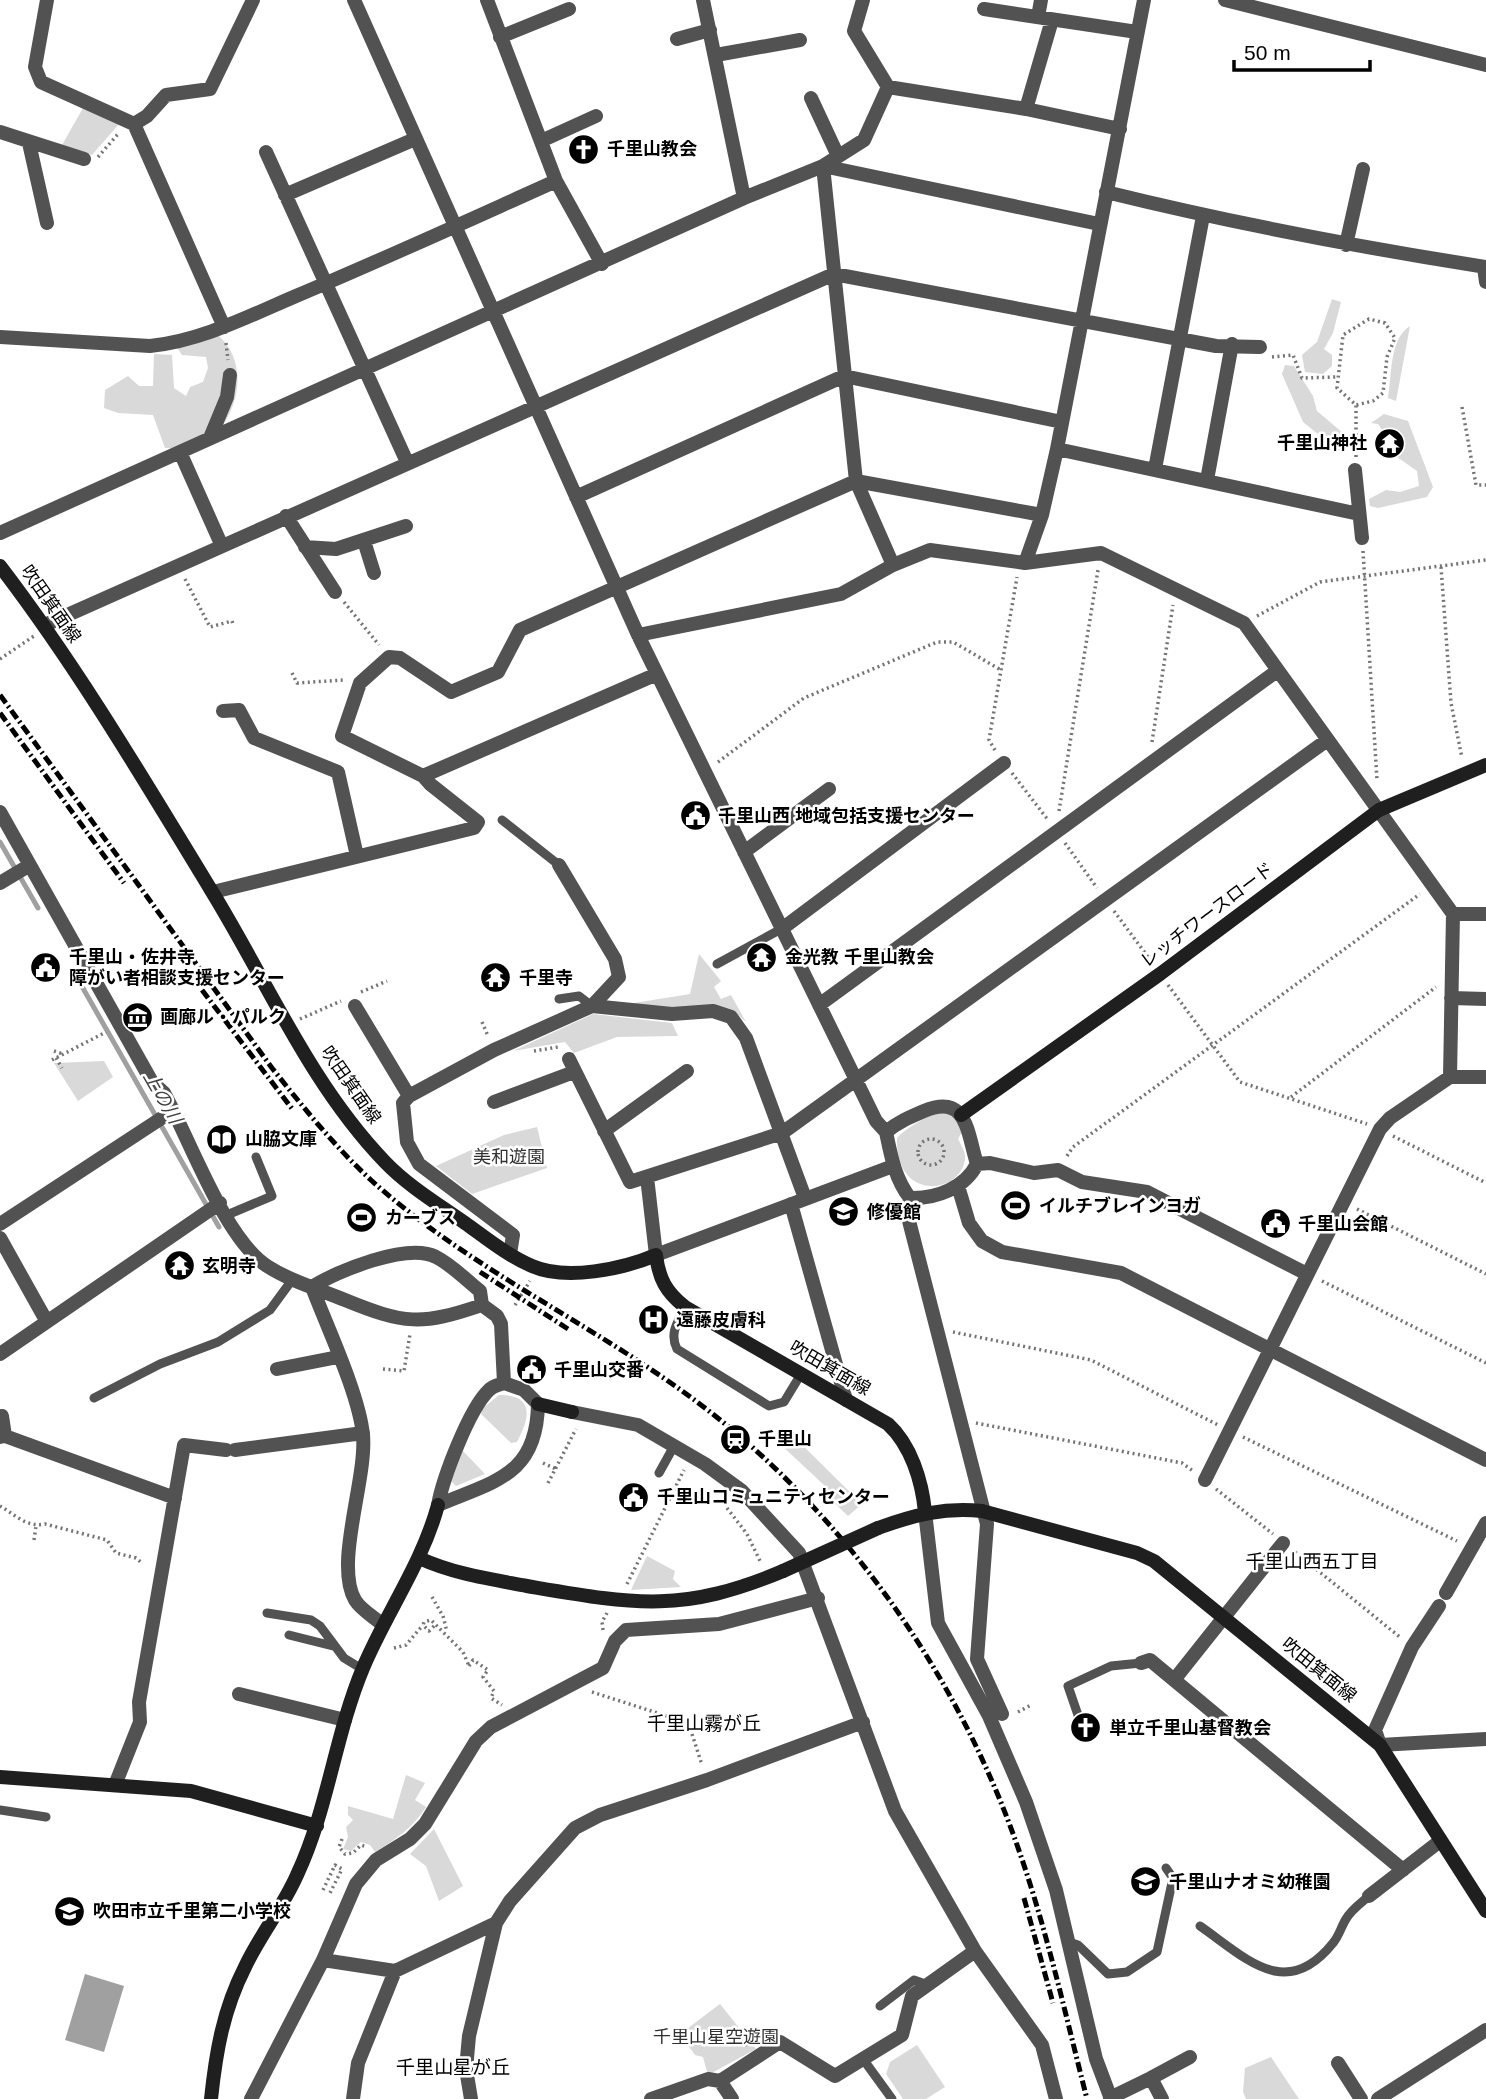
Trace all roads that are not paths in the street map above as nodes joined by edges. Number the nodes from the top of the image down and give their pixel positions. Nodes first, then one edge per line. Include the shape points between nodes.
1 (47, 0) edge
2 (253, 0) edge
3 (354, 0) edge
4 (487, 0) edge
5 (704, 0) edge
6 (863, 0) edge
7 (1041, 0) edge
8 (1144, 0) edge
9 (1225, 0) edge
10 (1284, 7) edge
11 (569, 9) dead end
12 (984, 9) dead end
13 (1045, 18) junction
14 (710, 30) junction
15 (1138, 32) junction
16 (500, 37) junction
17 (677, 39) dead end
18 (800, 40) dead end
19 (716, 55) junction
20 (1486, 65) edge
21 (888, 87) junction
22 (811, 97) dead end
23 (1026, 109) junction
24 (596, 116) dead end
25 (134, 124) junction
26 (1120, 128) junction
27 (0, 132) edge
28 (415, 139) junction
29 (541, 142) junction
30 (29, 144) junction
31 (266, 152) dead end
32 (838, 156) junction
33 (84, 159) road end
34 (824, 166) junction
35 (1363, 169) dead end
36 (556, 181) junction
37 (1106, 192) junction
38 (285, 195) junction
39 (744, 198) junction
40 (1203, 216) junction
41 (47, 223) dead end
42 (1099, 224) junction
43 (455, 226) junction
44 (1346, 246) junction
45 (602, 264) junction
46 (1485, 272) edge
47 (834, 274) junction
48 (327, 284) junction
49 (493, 312) junction
50 (1081, 321) junction
51 (224, 327) junction
52 (0, 337) edge
53 (1180, 340) junction
54 (1232, 344) junction
55 (1262, 351) road end
56 (365, 369) junction
57 (230, 375) road end
58 (844, 376) junction
59 (535, 405) junction
60 (1062, 422) junction
61 (210, 438) junction
62 (1057, 449) junction
63 (180, 452) junction
64 (407, 462) junction
65 (1155, 469) junction
66 (1355, 470) road end
67 (1207, 480) junction
68 (856, 481) junction
69 (576, 497) junction
70 (1042, 514) junction
71 (1359, 514) junction
72 (286, 516) junction
73 (406, 526) dead end
74 (0, 533) edge
75 (1362, 538) dead end
76 (363, 541) junction
77 (222, 544) junction
78 (305, 547) junction
79 (1025, 563) junction
80 (893, 565) junction
81 (0, 566) edge
82 (374, 573) dead end
83 (616, 587) junction
84 (335, 592) road end
85 (45, 625) junction
86 (638, 635) junction
87 (1277, 671) junction
88 (657, 674) junction
89 (223, 711) dead end
90 (1326, 741) junction
91 (1004, 763) road end
92 (1486, 765) edge
93 (423, 776) junction
94 (829, 789) dead end
95 (1379, 810) junction
96 (0, 812) edge
97 (502, 820) dead end
98 (744, 852) junction
99 (357, 856) junction
100 (559, 864) joint
101 (27, 867) junction
102 (4, 880) edge
103 (213, 892) junction
104 (1453, 914) junction
105 (1486, 914) edge
106 (783, 928) junction
107 (718, 964) dead end
108 (1451, 998) junction
109 (559, 999) dead end
110 (1486, 999) edge
111 (819, 1005) junction
112 (355, 1006) dead end
113 (592, 1006) junction
114 (687, 1072) dead end
115 (1450, 1077) junction
116 (1486, 1077) edge
117 (856, 1080) junction
118 (409, 1096) junction
119 (494, 1102) dead end
120 (170, 1112) junction
121 (961, 1115) junction
122 (604, 1131) junction
123 (886, 1132) junction
124 (782, 1133) junction
125 (256, 1157) dead end
126 (977, 1164) junction
127 (894, 1166) junction
128 (647, 1177) junction
129 (958, 1186) junction
130 (805, 1198) junction
131 (910, 1198) junction
132 (791, 1204) junction
133 (216, 1210) junction
134 (0, 1224) edge
135 (0, 1238) edge
136 (510, 1254) junction
137 (656, 1255) junction
138 (1307, 1274) junction
139 (292, 1280) junction
140 (312, 1287) junction
141 (482, 1305) junction
142 (685, 1307) junction
143 (47, 1322) junction
144 (1270, 1350) junction
145 (0, 1354) edge
146 (338, 1357) junction
147 (277, 1369) dead end
148 (801, 1374) junction
149 (504, 1383) junction
150 (94, 1398) dead end
151 (846, 1400) junction
152 (538, 1404) junction
153 (2, 1416) dead end
154 (363, 1433) junction
155 (3, 1436) edge
156 (674, 1446) junction
157 (1486, 1460) edge
158 (659, 1473) dead end
159 (1205, 1480) road end
160 (175, 1498) junction
161 (438, 1505) junction
162 (982, 1511) junction
163 (925, 1512) junction
164 (1486, 1522) edge
165 (1283, 1543) road end
166 (419, 1558) junction
167 (818, 1598) junction
168 (267, 1612) dead end
169 (1224, 1617) junction
170 (383, 1625) junction
171 (289, 1635) dead end
172 (333, 1646) junction
173 (1141, 1663) joint
174 (362, 1669) junction
175 (1174, 1681) junction
176 (239, 1694) dead end
177 (1002, 1714) dead end
178 (1079, 1718) dead end
179 (345, 1720) junction
180 (863, 1722) junction
181 (1486, 1739) edge
182 (1380, 1745) junction
183 (0, 1777) edge
184 (115, 1785) junction
185 (0, 1810) edge
186 (46, 1817) dead end
187 (317, 1826) junction
188 (1440, 1841) junction
189 (1166, 1868) dead end
190 (1403, 1870) junction
191 (1369, 1896) joint
192 (1486, 1911) edge
193 (496, 1923) junction
194 (1200, 1926) dead end
195 (1069, 1942) junction
196 (975, 1951) junction
197 (323, 1960) junction
198 (395, 1971) junction
199 (928, 1985) junction
200 (880, 2006) dead end
201 (1486, 2030) edge
202 (1190, 2057) dead end
203 (863, 2059) junction
204 (1338, 2063) dead end
205 (1151, 2078) junction
206 (720, 2081) junction
207 (1111, 2098) edge
208 (211, 2099) edge
209 (251, 2099) edge
210 (354, 2099) edge
211 (471, 2099) edge
212 (651, 2099) edge
213 (732, 2099) edge
214 (892, 2099) edge
215 (1056, 2099) edge
216 (1162, 2099) edge
217 (1362, 2099) edge
218 (1378, 2099) edge

1 - 25 street via 35,67 41,82
2 - 25 street via 210,89 166,95
3 - 28 street
4 - 16 street
5 - 14 street
6 - 21 street via 854,31
7 - 13 street
8 - 15 street
9 - 10 street
10 - 20 street
11 - 16 street
12 - 13 street
13 - 15 street
13 - 23 street
14 - 17 street
14 - 19 street
15 - 26 street
16 - 29 street
18 - 19 street
19 - 39 street
21 - 23 street
21 - 32 street via 864,140
22 - 32 street
23 - 26 street
24 - 29 street
25 - 51 street
26 - 37 street
27 - 30 street
28 - 38 street
28 - 43 street
29 - 36 street
30 - 33 street
30 - 41 street
31 - 38 street
32 - 34 street
34 - 39 street
34 - 42 street
34 - 47 street
35 - 44 street
36 - 43 street
36 - 45 street
37 - 40 street
37 - 42 street
38 - 48 street
39 - 45 street
40 - 44 street
40 - 53 street
42 - 50 street
43 - 48 street
43 - 49 street
44 - 46 street
45 - 49 street
47 - 50 street
47 - 58 street
47 - 59 street
48 - 51 street
48 - 56 street
49 - 56 street
49 - 59 street
50 - 53 street
50 - 60 street
51 - 52 street via 172,344 150,346
53 - 54 street
53 - 65 street
54 - 55 street
54 - 67 street
56 - 61 street
56 - 64 street
57 - 61 street
58 - 60 street
58 - 68 street
58 - 69 street
59 - 64 street
59 - 69 street
60 - 62 street
61 - 63 street
62 - 65 street
62 - 70 street
63 - 74 street
63 - 77 street
64 - 72 street
65 - 67 street
66 - 71 street
67 - 71 street
68 - 70 street
68 - 80 street
68 - 83 street
69 - 83 street
70 - 79 street
71 - 75 street
72 - 77 street
72 - 78 street
73 - 76 street
76 - 78 street via 336,549
76 - 82 street
77 - 85 street
78 - 84 street
79 - 80 street via 930,550
79 - 87 street via 1101,553 1244,623
80 - 86 street via 841,594
81 - 85 street, 吹田箕面線
83 - 86 street
83 - 93 street via 520,630 498,672 451,692 400,658 389,657 360,683 342,736
85 - 103 street, 吹田箕面線
86 - 88 street
87 - 90 street
87 - 111 street
88 - 93 street
88 - 98 street
89 - 99 street via 239,710 254,738 338,772
90 - 95 street
90 - 117 street
91 - 106 street
92 - 95 street, レッチワースロード
93 - 99 street via 478,822 474,828
94 - 98 street
95 - 104 street
95 - 121 street, レッチワースロード
96 - 101 street
97 - 100 lane
98 - 106 street
99 - 103 street
100 - 113 street via 615,959 619,976
101 - 102 street
101 - 120 street via 152,1082 164,1093
103 - 136 street, 吹田箕面線 via 324,1087 361,1135 419,1191
104 - 105 street
104 - 108 street
106 - 107 lane
106 - 111 street
108 - 110 street
108 - 115 street
109 - 113 lane via 579,996
111 - 117 street
112 - 118 street
113 - 118 street via 494,1050
113 - 124 street via 671,1014 713,1011 731,1017 746,1038
114 - 122 street
115 - 116 street
115 - 138 street via 1381,1129
117 - 123 street
117 - 124 street
118 - 136 street via 403,1104 407,1142 419,1164 513,1235
119 - 122 street via 571,1065
120 - 133 street
120 - 134 street
121 - 123 street via 954,1106 942,1103
121 - 126 street
122 - 128 street via 630,1182
123 - 127 street
124 - 128 street
124 - 130 street
125 - 133 lane via 272,1196
126 - 129 street via 971,1177
126 - 138 street via 1034,1173 1058,1170 1082,1182 1147,1192
127 - 130 street
127 - 131 street
128 - 137 street
129 - 131 street via 925,1198
129 - 144 street via 970,1223 982,1241 1002,1252 1121,1273
130 - 132 street
131 - 162 street via 908,1217
132 - 137 street
132 - 151 street
133 - 139 street via 256,1258
133 - 143 street
135 - 143 street
136 - 137 street, 吹田箕面線 via 534,1267 557,1272 610,1270
137 - 142 street, 吹田箕面線 via 667,1292
138 - 144 street
139 - 140 street
139 - 150 lane via 271,1310 218,1342 160,1364
140 - 141 street via 387,1317 412,1321 442,1318
140 - 141 street via 330,1275 399,1254 435,1255 480,1291
140 - 146 street
141 - 149 street via 501,1324
142 - 148 street, 吹田箕面線
142 - 148 lane via 673,1330 677,1349 769,1406 784,1402
143 - 145 street
144 - 157 street
144 - 159 street
146 - 147 street
146 - 154 street
148 - 151 street, 吹田箕面線
149 - 152 street via 524,1390
149 - 161 street via 490,1388 480,1404 443,1479
151 - 163 street, 吹田箕面線 via 900,1435 923,1490
152 - 156 street via 575,1418 638,1425
152 - 161 street via 538,1430 510,1475
153 - 155 street
154 - 160 street via 231,1450 184,1445
154 - 170 street via 363,1472 351,1532 350,1587 356,1601
155 - 160 street
156 - 158 lane
156 - 167 street via 742,1491 799,1553
160 - 184 street via 139,1702 140,1722
161 - 166 street
162 - 163 street, 吹田箕面線
162 - 169 street, 吹田箕面線 via 1138,1553
162 - 177 street via 987,1524 977,1659
163 - 166 street, bridge via 741,1589 657,1604 447,1571
163 - 195 street via 938,1623 989,1716 1026,1802
164 - 182 street via 1412,1647 1375,1730
165 - 169 street
166 - 170 street
167 - 180 street
167 - 197 street via 719,1624 626,1630 615,1641 603,1668 491,1727 476,1741 425,1824 365,1871
168 - 172 lane via 311,1620
169 - 175 street
169 - 182 street, 吹田箕面線
170 - 174 street
171 - 172 lane
172 - 174 lane
173 - 175 street via 1150,1660
173 - 178 lane via 1111,1666 1068,1686
174 - 179 street
175 - 190 street
176 - 179 street
179 - 187 street
180 - 193 street via 600,1815 575,1828
180 - 196 street via 895,1811
181 - 182 street
182 - 188 street, 吹田箕面線
183 - 184 street
184 - 187 street via 191,1791
185 - 186 lane
187 - 208 street via 296,1878 244,1967 224,2017
188 - 190 street
188 - 192 street, 吹田箕面線
189 - 195 lane via 1172,1878 1157,1952 1127,1972 1108,1974
190 - 191 street
191 - 194 lane via 1347,1917 1335,1942 1313,1964 1284,1974 1259,1967
193 - 198 street
193 - 211 street via 469,2036 466,2069
195 - 207 street via 1096,2059
196 - 199 street
196 - 215 street via 1042,2045
197 - 198 street
197 - 209 street
198 - 210 street via 358,2063
199 - 200 lane via 914,1980
199 - 203 street via 912,1996 902,2035
201 - 218 street
202 - 205 street
203 - 206 street via 835,2076 780,2042
203 - 214 lane
204 - 217 street
205 - 207 street
205 - 216 street
206 - 212 street via 708,2079
206 - 213 street

